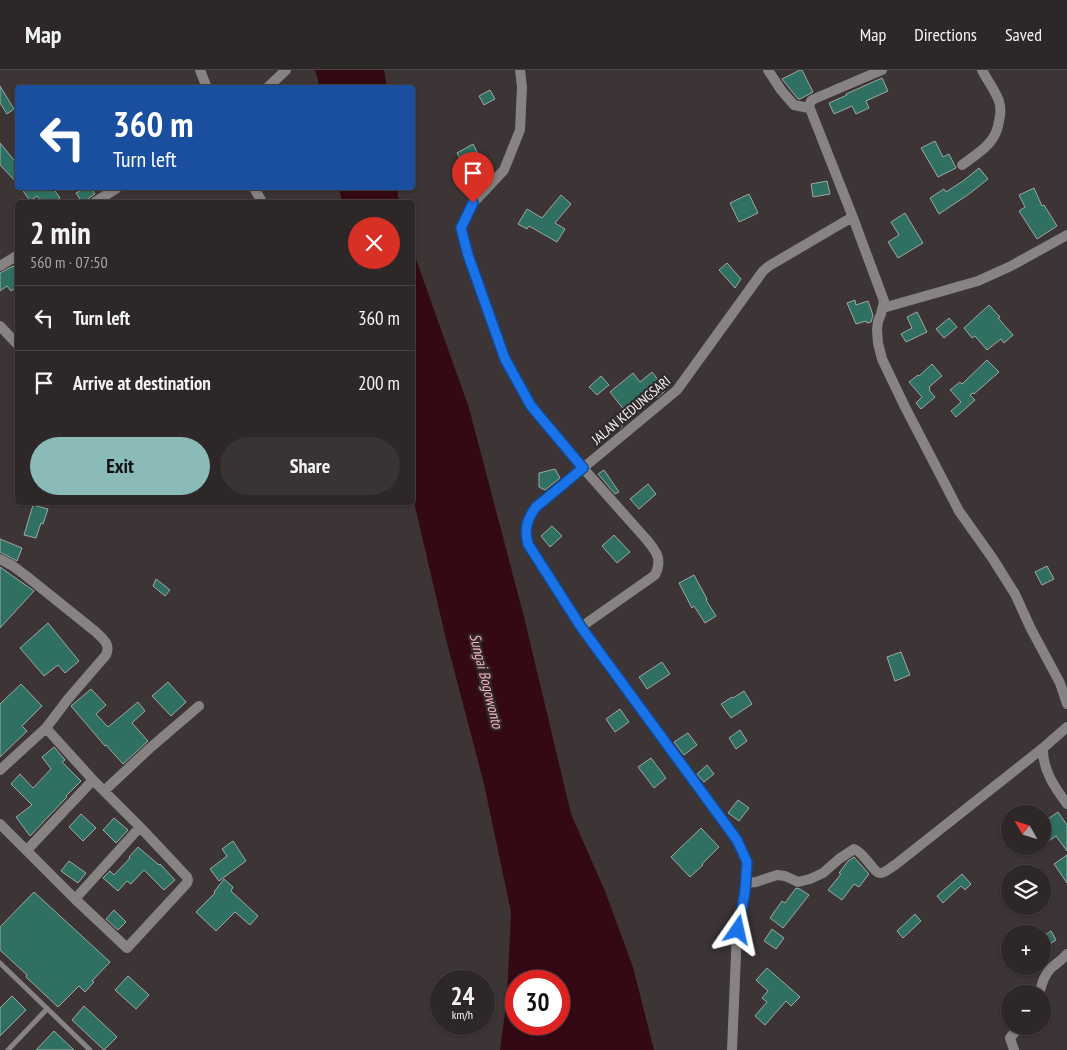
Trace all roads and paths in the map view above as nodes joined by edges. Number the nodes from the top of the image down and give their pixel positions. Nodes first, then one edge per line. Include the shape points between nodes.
1 (200, 70) edge
2 (286, 70) edge
3 (520, 70) edge
4 (768, 70) edge
5 (882, 70) edge
6 (982, 70) edge
7 (206, 85) edge
8 (270, 85) edge
9 (809, 106) junction
10 (962, 165) dead end
11 (115, 190) edge
12 (98, 200) edge
13 (852, 216) junction
14 (1067, 235) edge
15 (15, 257) edge
16 (0, 266) edge
17 (883, 308) junction
18 (0, 326) edge
19 (15, 343) edge
20 (583, 468) junction
21 (0, 559) edge
22 (581, 627) junction
23 (1067, 704) edge
24 (199, 706) dead end
25 (1067, 727) edge
26 (46, 728) junction
27 (1043, 748) junction
28 (0, 770) edge
29 (93, 780) junction
30 (104, 792) junction
31 (1067, 804) edge
32 (0, 824) edge
33 (140, 827) junction
34 (27, 850) junction
35 (746, 883) junction
36 (75, 899) junction
37 (1067, 954) edge
38 (0, 964) edge
39 (1042, 985) edge
40 (47, 1009) junction
41 (1012, 1035) edge
42 (8, 1050) edge
43 (90, 1050) edge
44 (732, 1050) edge
45 (1014, 1050) edge

1 - 7 street
2 - 8 street
3 - 20 street via 520,130 504,170 473,203 461,228 505,359 531,406
4 - 9 street via 794,105
5 - 9 street via 814,100
6 - 10 street via 999,100 999,125 990,143
9 - 13 street
11 - 12 street
13 - 17 street via 884,301
13 - 20 street, JALAN KEDUNGSARI via 762,271 677,390
14 - 17 street via 978,281
15 - 16 street
17 - 23 street via 876,330 882,359 959,511 1015,594 1060,683
18 - 19 street
20 - 22 street, JALAN KEDUNGSARI via 536,507 528,518 526,538
20 - 22 street via 646,539 659,560 655,575
21 - 26 street via 96,632 108,646 106,655
22 - 35 street, JALAN KEDUNGSARI via 737,840 747,862
24 - 30 street
25 - 27 street
26 - 28 street
26 - 29 street
27 - 31 street via 1050,778
27 - 35 street via 882,873 854,849 810,879 798,882 778,875
29 - 30 street
29 - 34 street
30 - 33 street
32 - 34 street
33 - 36 street
33 - 36 street via 186,877 188,881 183,888 127,948
34 - 36 street
35 - 44 street, JALAN KEDUNGSARI via 738,930
37 - 39 street via 1051,968
38 - 40 lane
40 - 42 lane
40 - 43 lane
41 - 45 street via 1010,1038

